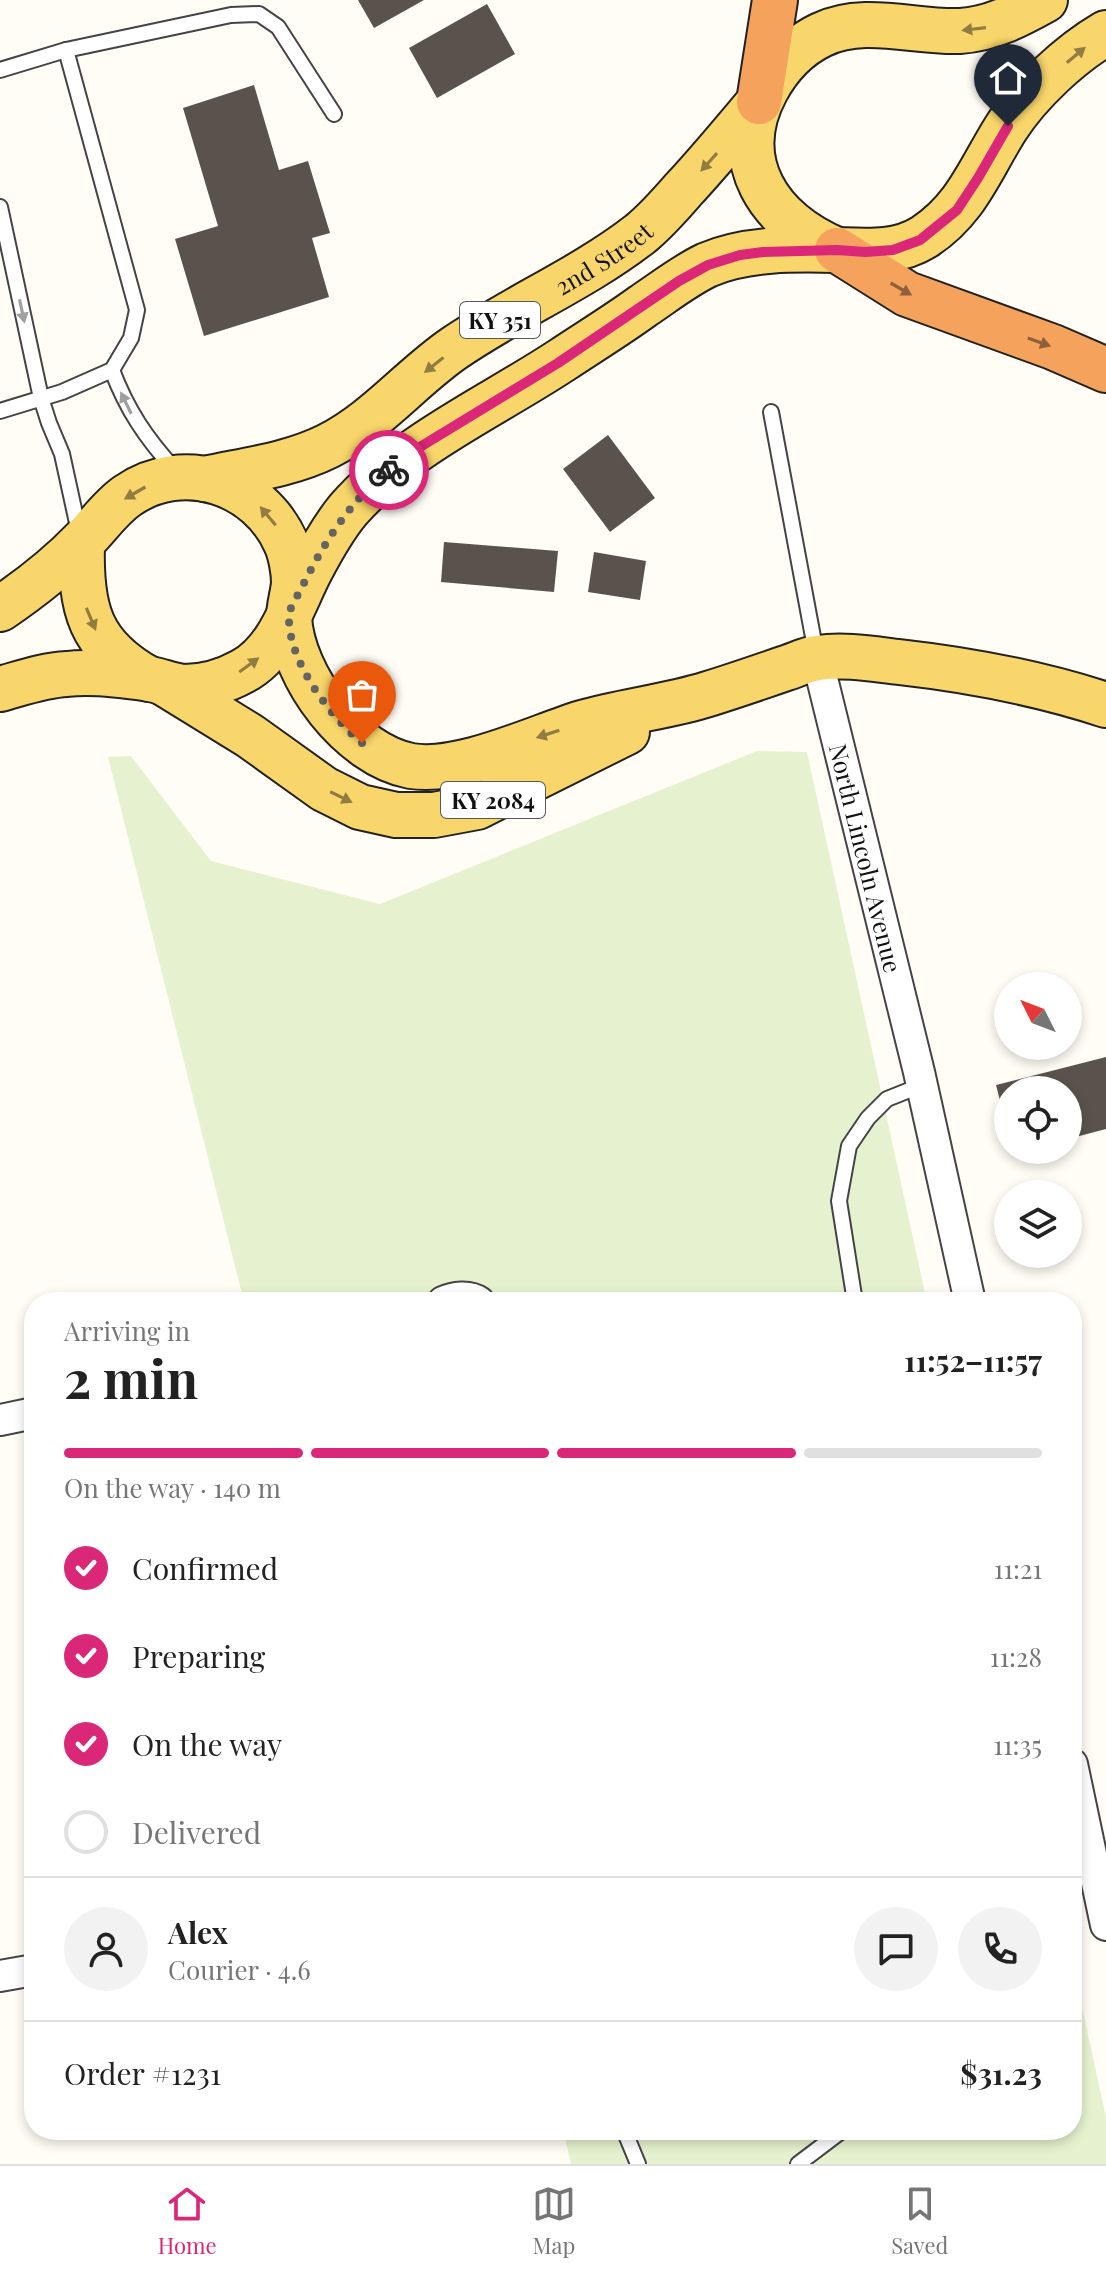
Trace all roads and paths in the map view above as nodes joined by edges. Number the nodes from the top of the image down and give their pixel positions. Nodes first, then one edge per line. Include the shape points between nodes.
1 (775, 0) edge
2 (1045, 0) edge
3 (1106, 33) edge
4 (66, 50) junction
5 (0, 70) edge
6 (759, 102) junction
7 (334, 114) dead end
8 (0, 207) edge
9 (837, 250) junction
10 (112, 370) junction
11 (1106, 370) edge
12 (41, 398) junction
13 (0, 411) edge
14 (771, 412) dead end
15 (192, 478) junction
16 (82, 543) junction
17 (0, 609) edge
18 (289, 614) junction
19 (817, 658) junction
20 (156, 681) junction
21 (0, 689) edge
22 (705, 695) junction
23 (1106, 705) edge
24 (922, 1085) junction
25 (853, 1292) edge
26 (968, 1292) edge
27 (24, 1415) edge
28 (0, 1420) edge
29 (1082, 1811) edge
30 (1106, 1925) edge
31 (24, 1972) edge
32 (0, 1976) edge
33 (628, 2140) edge
34 (830, 2140) edge
35 (638, 2164) edge
36 (798, 2164) edge

1 - 6 highway
2 -> 6 main road, 2nd Street / KY 351 via 989,27 958,31 875,25 823,33 775,72
9 -> 3 main road, 2nd Street / KY 351 via 893,250 939,226 957,210 1028,101
4 - 5 lane
4 - 7 lane via 231,15 259,14 278,27
4 - 10 lane via 137,310 131,338
6 - 9 main road, 2nd Street via 750,138 762,187 796,228
6 -> 15 main road, 2nd Street / KY 351 via 642,232 453,349 369,420 298,459
8 -> 12 lane
9 -> 11 highway via 907,294
9 - 18 main road, 2nd Street / KY 351 via 763,252 708,265 415,450 345,513
10 - 12 lane
15 -> 10 lane via 155,448 122,397
12 - 13 lane
12 - 16 lane via 62,454
14 - 19 lane, North Lincoln Avenue
15 -> 16 main road, 2nd Street / KY 351 via 155,481 127,496
18 -> 15 main road, 2nd Street via 294,580 288,546 271,516 244,493
16 - 17 main road, 2nd Street / KY 351
16 -> 20 main road via 81,574 93,626 119,661
20 -> 18 main road, 2nd Street / KY 351 via 182,687 216,683 247,669 273,645
22 -> 18 main road, KY 2084 via 585,722 456,763 426,768 398,763 378,755 344,728 321,698 293,643
19 - 22 main road, KY 2084
19 - 23 main road, KY 2084 via 961,670
19 - 24 street, North Lincoln Avenue
20 - 21 main road, 2nd Street / KY 351 via 69,673
20 -> 22 main road, KY 2084 via 250,736 324,789 360,807 396,815 477,807
24 - 25 lane via 887,1099 849,1146 839,1201
24 - 26 street, North Lincoln Avenue
27 - 28 street
29 - 30 street
31 - 32 street
33 - 35 lane
34 - 36 lane

